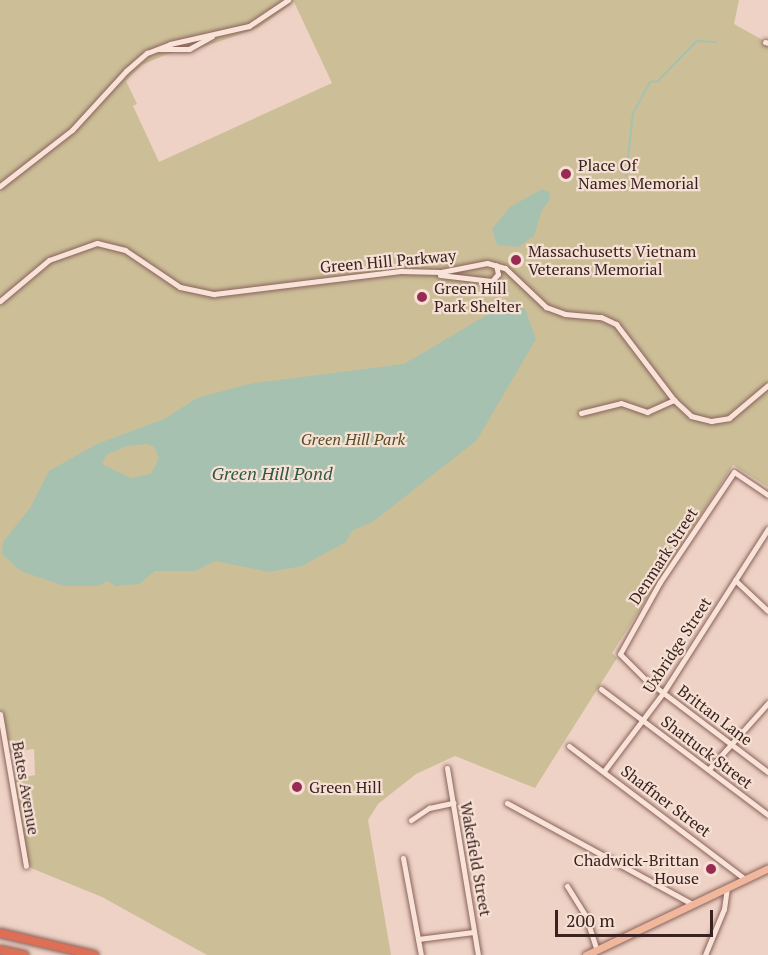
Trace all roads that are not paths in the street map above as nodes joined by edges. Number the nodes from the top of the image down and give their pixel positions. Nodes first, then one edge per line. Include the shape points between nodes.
1 (288, 0) edge
2 (222, 32) junction
3 (152, 51) junction
4 (0, 186) edge
5 (495, 264) junction
6 (427, 272) junction
7 (0, 301) edge
8 (768, 385) edge
9 (674, 400) junction
10 (581, 413) dead end
11 (768, 495) edge
12 (768, 530) edge
13 (735, 580) junction
14 (768, 611) edge
15 (621, 656) joint
16 (601, 689) dead end
17 (663, 693) junction
18 (768, 703) edge
19 (0, 714) edge
20 (643, 720) junction
21 (730, 743) junction
22 (569, 746) dead end
23 (447, 768) dead end
24 (709, 770) junction
25 (604, 771) junction
26 (768, 772) edge
27 (453, 803) junction
28 (507, 803) dead end
29 (768, 815) edge
30 (411, 820) dead end
31 (403, 858) dead end
32 (26, 866) dead end
33 (768, 868) edge
34 (745, 879) junction
35 (567, 886) dead end
36 (728, 887) junction
37 (692, 904) junction
38 (474, 932) junction
39 (0, 933) edge
40 (418, 939) junction
41 (0, 950) edge
42 (597, 950) junction
43 (24, 955) edge
44 (94, 955) edge
45 (421, 955) edge
46 (478, 955) edge
47 (586, 955) edge
48 (705, 955) edge

1 - 2 street via 259,22
2 - 3 street
2 - 3 street via 187,50
3 - 4 street via 126,71 72,130
5 - 6 street, Green Hill Parkway
5 - 6 street via 498,274 492,281
5 - 9 street via 505,268 546,307 565,314 604,318 618,325
6 - 7 street, Green Hill Parkway via 401,271 214,294 180,287 126,250 96,243 49,260
8 - 9 street via 738,411 719,421 691,416
9 - 10 street via 647,412 621,402
11 - 15 street, Denmark Street via 734,472 660,582 626,638
12 - 13 street, Uxbridge Street
13 - 14 street
13 - 17 street, Uxbridge Street
15 - 17 street, Brittan Lane
16 - 20 street, Shattuck Street
17 - 20 street, Uxbridge Street
17 - 21 street, Brittan Lane
18 - 21 street
19 - 32 street, Bates Avenue
20 - 24 street, Shattuck Street
20 - 25 street, Uxbridge Street
21 - 24 street
21 - 26 street, Brittan Lane
22 - 25 street, Shaffner Street
23 - 27 street, Wakefield Street
24 - 29 street, Shattuck Street
25 - 34 street, Shaffner Street
27 - 30 street via 429,808
27 - 38 street, Wakefield Street
28 - 37 street
31 - 40 street
33 - 34 main road
34 - 36 main road
35 - 42 street via 570,897 586,917
36 - 37 main road
36 - 48 street
37 - 42 main road
38 - 40 street
38 - 46 street, Wakefield Street
39 - 44 highway
40 - 45 street
41 - 43 highway
42 - 47 main road

